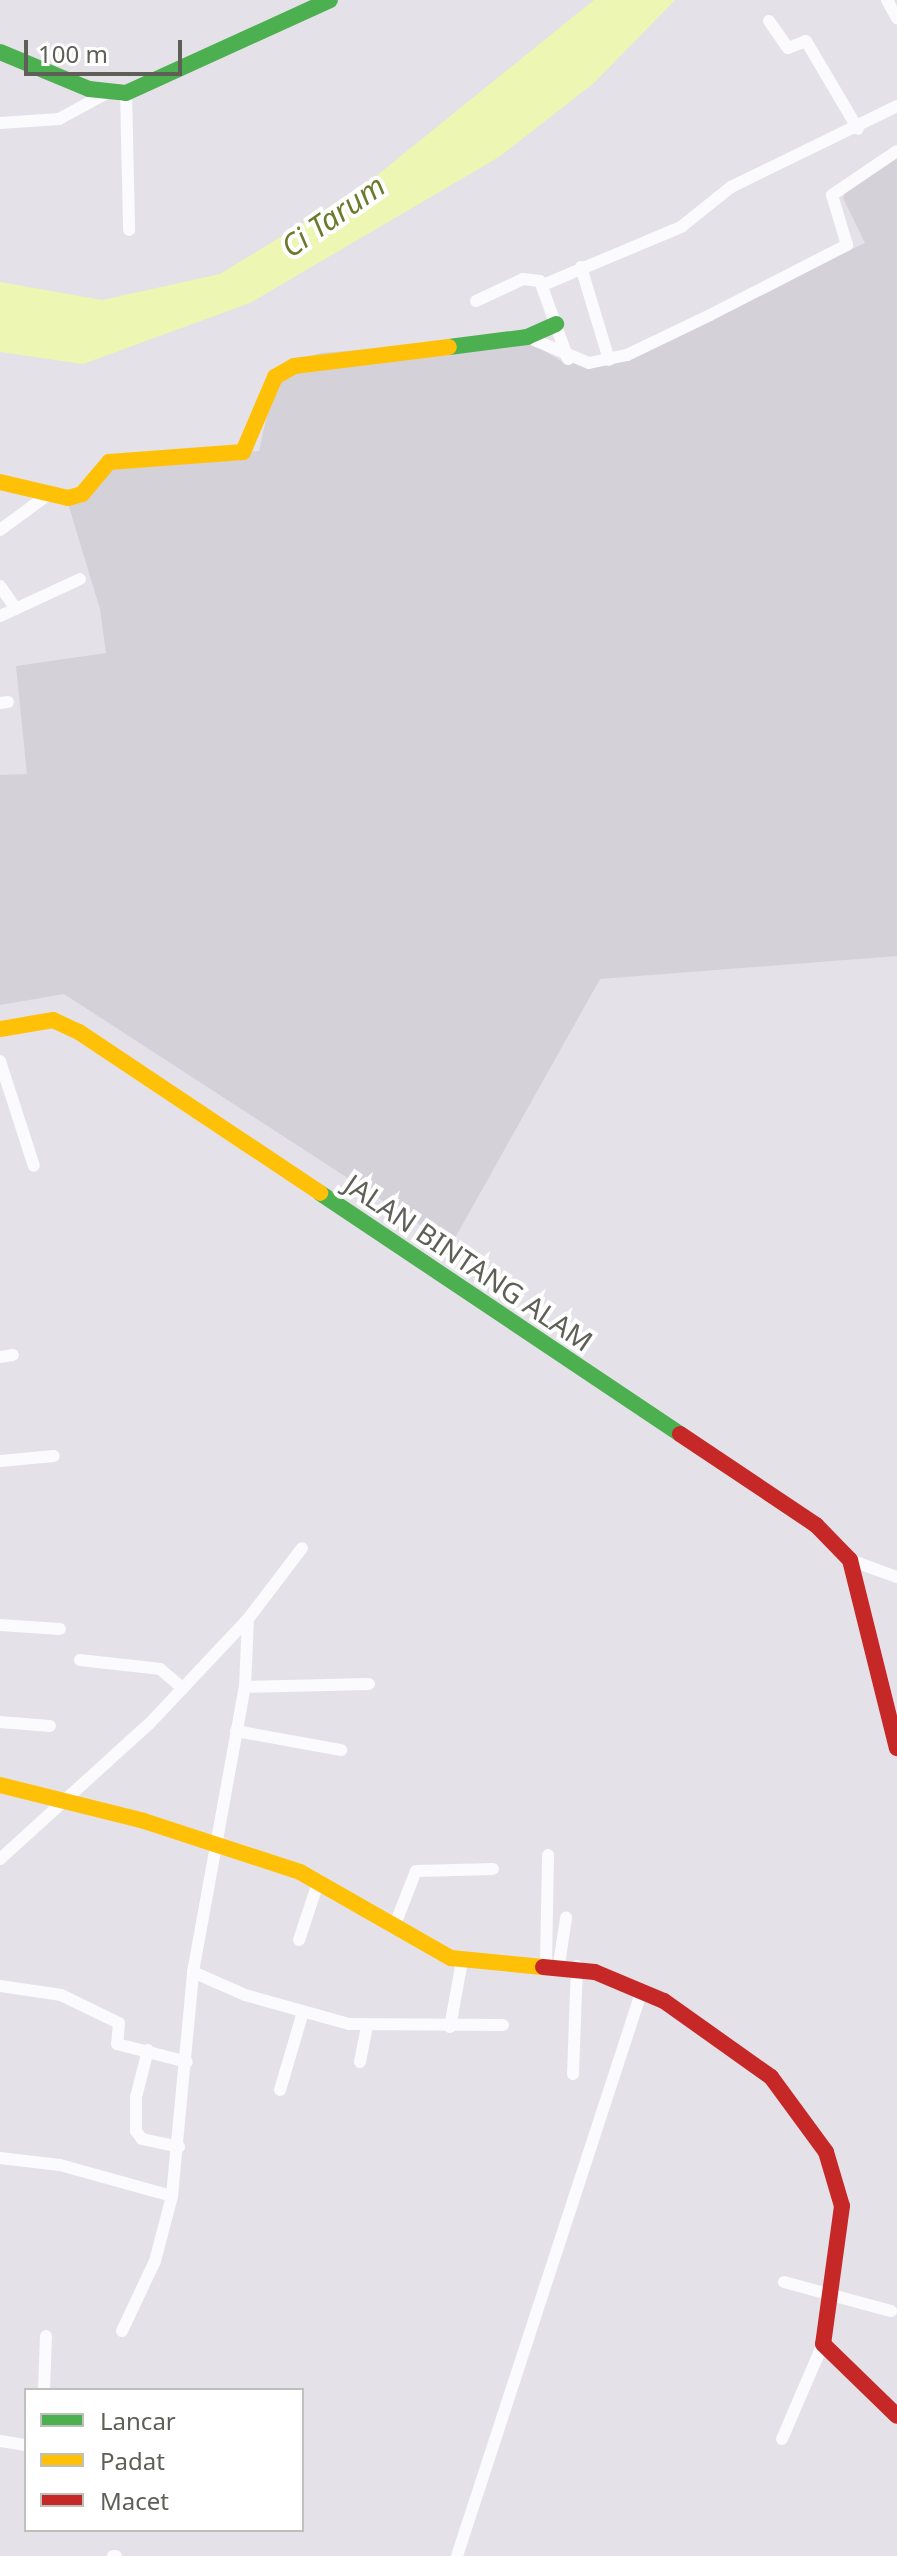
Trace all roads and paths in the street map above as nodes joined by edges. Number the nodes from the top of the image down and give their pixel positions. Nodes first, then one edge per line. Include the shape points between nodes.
1 (330, 0) edge
2 (887, 0) edge
3 (298, 8) edge
4 (897, 18) edge
5 (769, 21) dead end
6 (0, 52) edge
7 (107, 93) junction
8 (126, 93) junction
9 (897, 106) edge
10 (0, 123) edge
11 (858, 129) junction
12 (897, 151) edge
13 (129, 230) dead end
14 (581, 267) junction
15 (543, 285) junction
16 (476, 301) dead end
17 (556, 324) junction
18 (527, 337) junction
19 (568, 359) junction
20 (609, 360) junction
21 (0, 482) edge
22 (45, 497) junction
23 (0, 530) edge
24 (80, 579) dead end
25 (0, 586) edge
26 (16, 609) junction
27 (0, 616) edge
28 (0, 1029) edge
29 (0, 1061) edge
30 (34, 1166) dead end
31 (54, 1456) dead end
32 (0, 1461) edge
33 (302, 1548) dead end
34 (850, 1560) junction
35 (897, 1577) edge
36 (248, 1619) junction
37 (0, 1625) edge
38 (60, 1629) dead end
39 (80, 1660) dead end
40 (369, 1684) dead end
41 (245, 1687) junction
42 (183, 1688) junction
43 (0, 1722) edge
44 (50, 1726) dead end
45 (236, 1731) junction
46 (897, 1748) edge
47 (341, 1750) dead end
48 (0, 1785) edge
49 (64, 1801) junction
50 (214, 1841) junction
51 (548, 1855) dead end
52 (0, 1859) edge
53 (493, 1869) dead end
54 (319, 1880) junction
55 (566, 1918) dead end
56 (394, 1927) junction
57 (299, 1940) dead end
58 (462, 1961) junction
59 (553, 1963) junction
60 (577, 1966) junction
61 (193, 1972) junction
62 (0, 1986) edge
63 (642, 1990) junction
64 (303, 2012) junction
65 (503, 2025) dead end
66 (367, 2026) junction
67 (450, 2027) junction
68 (148, 2050) junction
69 (187, 2062) junction
70 (360, 2062) dead end
71 (573, 2074) dead end
72 (280, 2090) dead end
73 (179, 2147) junction
74 (0, 2158) edge
75 (172, 2196) junction
76 (784, 2282) dead end
77 (831, 2297) junction
78 (891, 2311) dead end
79 (122, 2331) dead end
80 (46, 2336) dead end
81 (823, 2344) junction
82 (44, 2388) edge
83 (897, 2416) edge
84 (782, 2439) dead end
85 (0, 2441) edge
86 (24, 2445) edge
87 (457, 2556) edge

1 - 3 street
2 - 4 street
3 - 8 street
5 - 11 street via 787,47 806,41
6 - 7 street
7 - 8 street
7 - 10 street via 59,119
8 - 13 street
9 - 11 street
11 - 14 street via 731,187 681,227
12 - 20 street via 832,195 847,245
14 - 15 street
14 - 20 street
15 - 16 street via 529,277
15 - 17 street
17 - 18 street
17 - 19 street
18 - 19 street
18 - 22 street via 294,366 275,377 243,452 109,462 82,494
19 - 20 street
21 - 22 street
22 - 23 street
24 - 26 street
25 - 26 street
26 - 27 street
28 - 34 street, JALAN BINTANG ALAM via 53,1020 79,1032 816,1525
29 - 30 street
31 - 32 street
33 - 36 street
34 - 35 street, JALAN BINTANG ALAM
34 - 46 street via 867,1604
36 - 41 street
36 - 42 street
37 - 38 street
39 - 42 street via 160,1669
40 - 41 street
41 - 45 street
42 - 49 street
43 - 44 street
45 - 47 street
45 - 50 street
48 - 49 street
49 - 50 street
49 - 52 street
50 - 54 street
50 - 61 street
51 - 59 street
53 - 56 street via 416,1871
54 - 56 street
54 - 57 street
55 - 59 street
56 - 58 street
58 - 59 street
58 - 67 street
59 - 60 street
60 - 63 street
60 - 71 street
61 - 64 street
61 - 69 street
62 - 68 street via 61,1995 92,2008 119,2023 117,2044
63 - 77 street via 771,2077 811,2126 841,2193
63 - 87 street
64 - 66 street
64 - 72 street
65 - 67 street
66 - 67 street
66 - 70 street
68 - 69 street
68 - 73 street via 135,2126 142,2139
69 - 73 street
73 - 75 street
74 - 75 street via 60,2165
75 - 79 street via 155,2261
76 - 77 street
77 - 78 street
77 - 81 street
80 - 82 street
81 - 83 street
81 - 84 street
85 - 86 street

